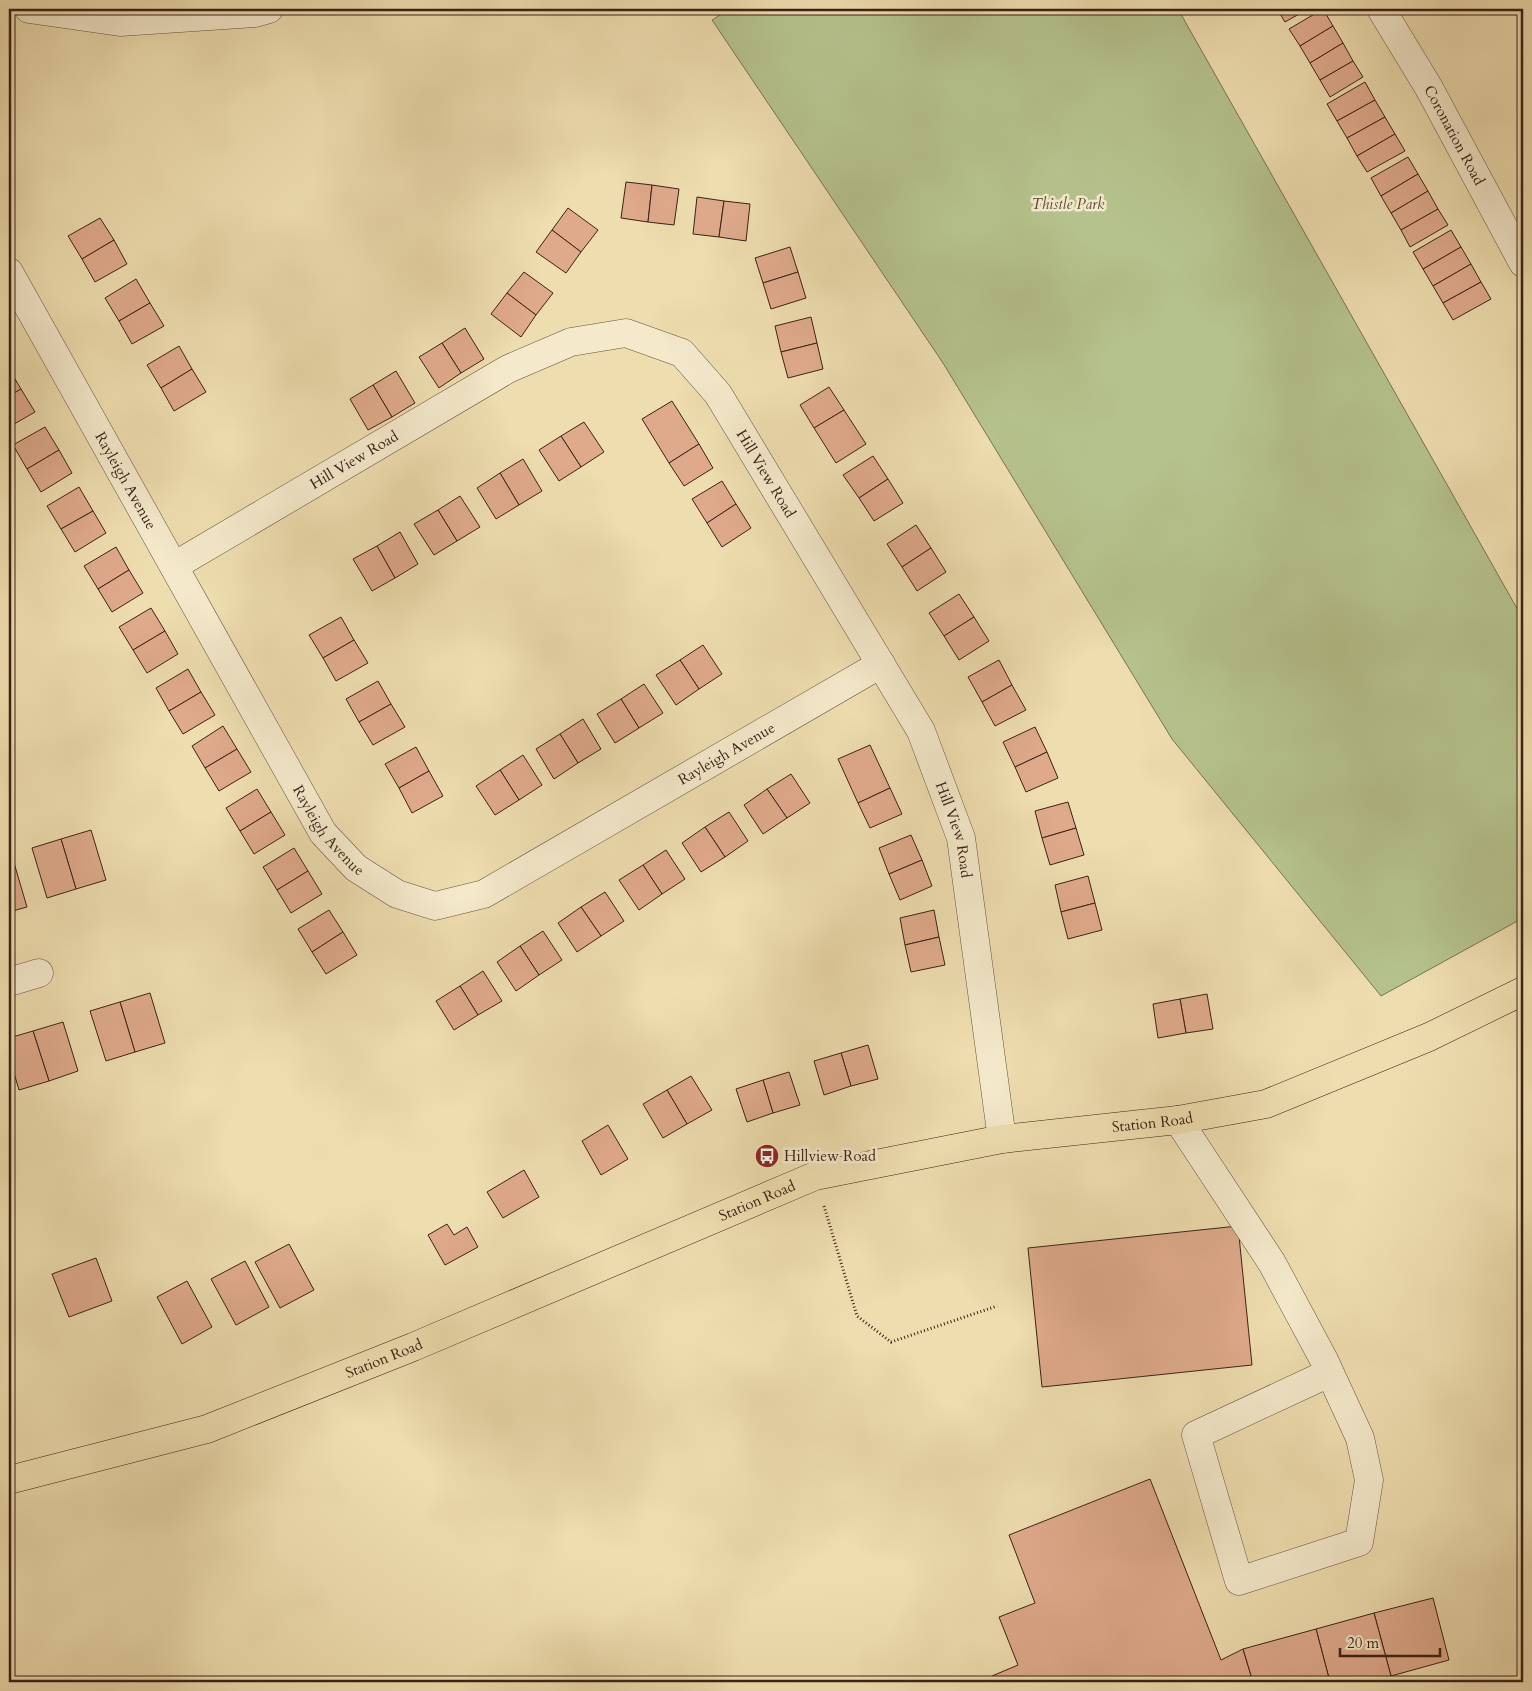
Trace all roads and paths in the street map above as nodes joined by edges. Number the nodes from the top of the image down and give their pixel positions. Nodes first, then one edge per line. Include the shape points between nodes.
1 (30, 9) edge
2 (269, 9) edge
3 (1387, 10) edge
4 (1523, 264) edge
5 (9, 272) edge
6 (174, 566) junction
7 (881, 664) junction
8 (39, 973) dead end
9 (9, 982) edge
10 (1523, 991) edge
11 (1178, 1120) junction
12 (1002, 1139) junction
13 (815, 1176) junction
14 (997, 1306) dead end
15 (1330, 1373) junction
16 (9, 1480) edge

1 - 2 street via 120,22 255,13
3 - 4 street, Coronation Road
5 - 6 street, Rayleigh Avenue
6 - 7 street, Hill View Road via 508,368 571,342 626,333 682,353 718,394
6 - 7 street, Rayleigh Avenue via 323,833 356,868 397,894 435,906 484,894
7 - 12 street, Hill View Road via 922,731 961,838
8 - 9 street
10 - 11 main road, Station Road via 1429,1037 1266,1104
11 - 12 main road, Station Road
11 - 15 street via 1272,1263
12 - 13 main road, Station Road
13 - 14 path via 857,1316 891,1342
13 - 16 main road, Station Road via 413,1347 207,1429
15 - 15 street via 1360,1438 1369,1480 1359,1542 1239,1581 1196,1435

